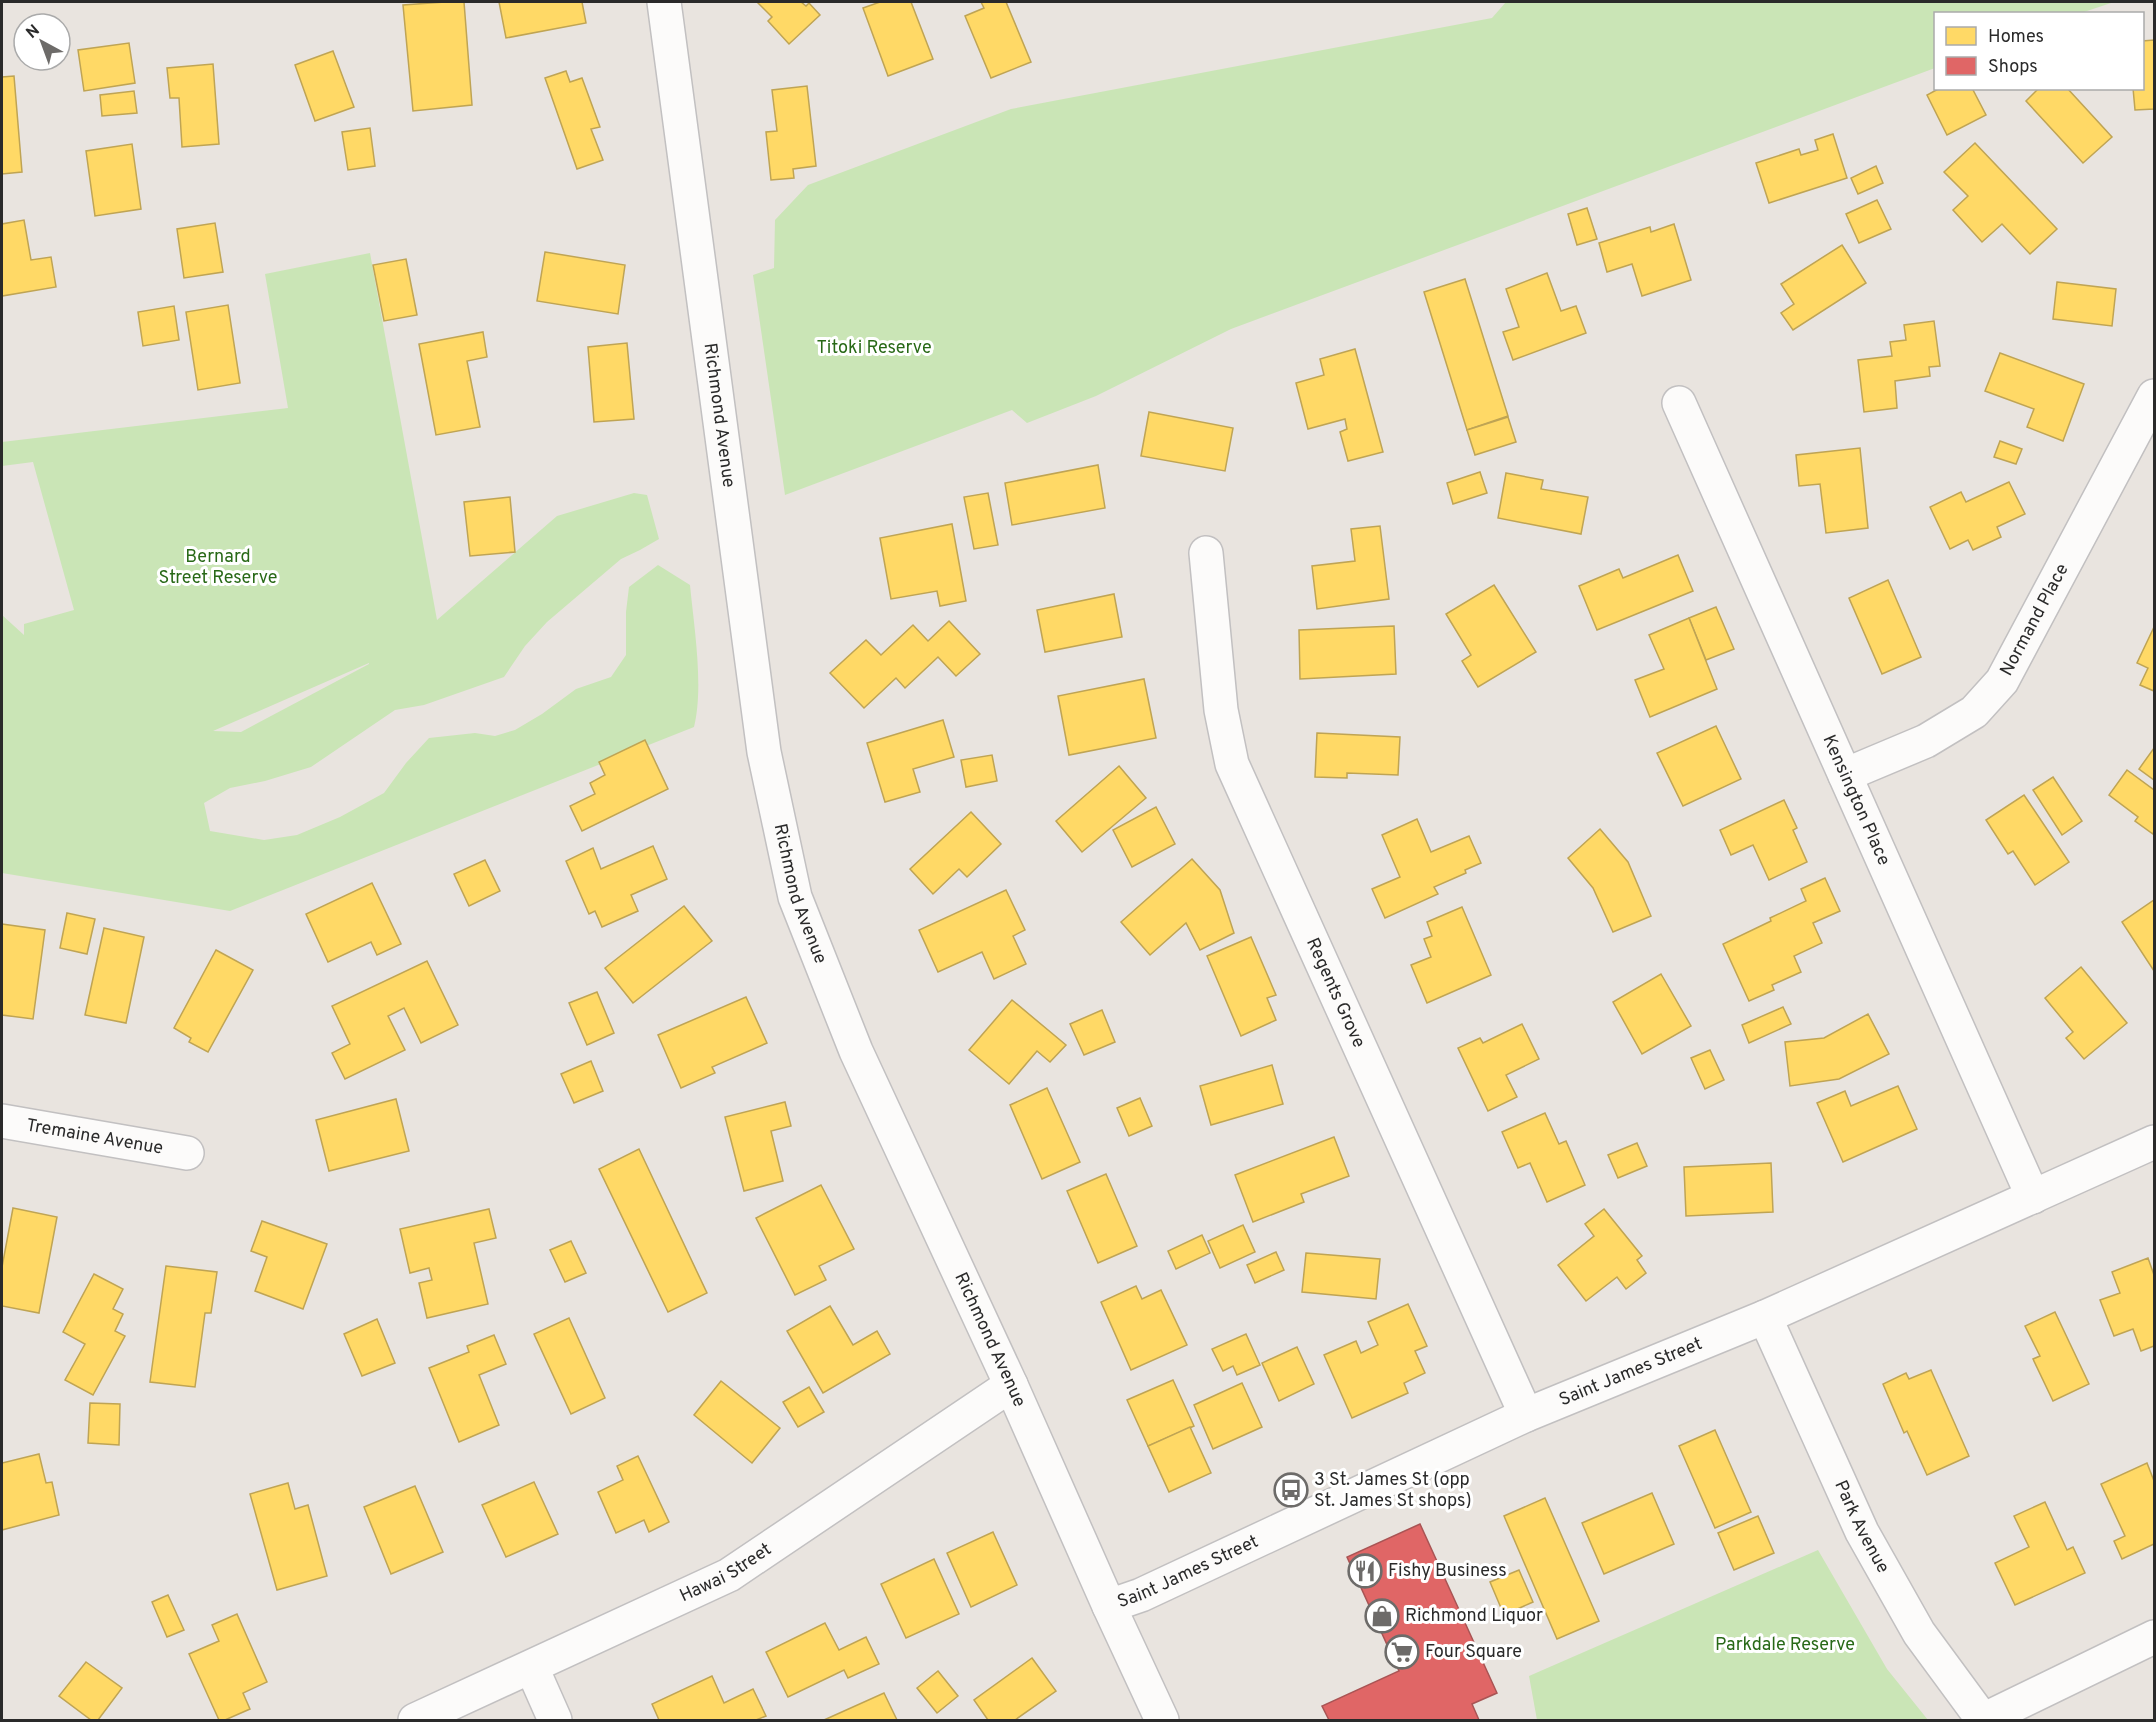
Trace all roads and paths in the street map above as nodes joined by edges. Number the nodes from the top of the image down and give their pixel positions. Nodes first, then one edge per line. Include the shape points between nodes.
1 (664, 2) edge
2 (2154, 396) edge
3 (1679, 403) dead end
4 (1206, 553) dead end
5 (1845, 775) junction
6 (2, 1121) edge
7 (2154, 1142) edge
8 (187, 1153) dead end
9 (2032, 1197) junction
10 (1765, 1317) junction
11 (1011, 1385) junction
12 (1526, 1415) junction
13 (1109, 1606) junction
14 (2154, 1637) edge
15 (532, 1668) junction
16 (416, 1720) edge
17 (555, 1720) edge
18 (1162, 1720) edge
19 (1983, 1720) edge

1 - 11 street, Richmond Avenue via 764,752 795,897 856,1051
2 - 5 street, Normand Place via 2002,681 1974,712 1926,741
3 - 5 street, Kensington Place
4 - 12 street, Regents Grove via 1221,710 1232,764
5 - 9 street, Kensington Place
6 - 8 street, Tremaine Avenue
7 - 9 street, Saint James Street
9 - 10 street, Saint James Street
10 - 12 street, Saint James Street
10 - 19 street, Park Avenue via 1862,1532 1919,1633
11 - 13 street, Richmond Avenue
11 - 15 street, Hawai Street via 729,1575
12 - 13 street, Saint James Street via 1141,1595
13 - 18 street, Richmond Avenue
14 - 19 street
15 - 16 street, Hawai Street
15 - 17 street

